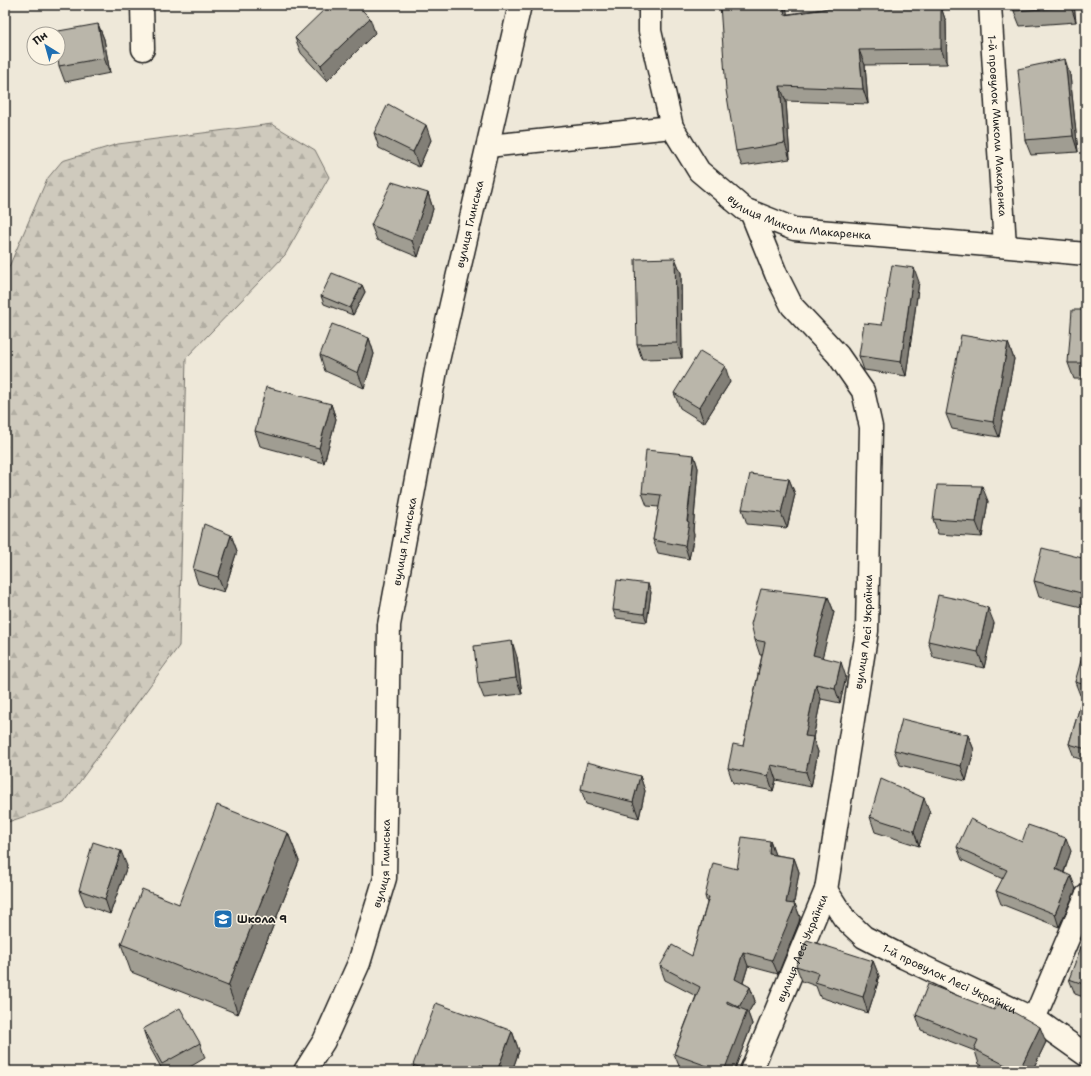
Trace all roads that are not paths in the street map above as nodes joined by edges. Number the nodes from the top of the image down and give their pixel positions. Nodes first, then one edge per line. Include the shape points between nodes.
1 (142, 5) edge
2 (520, 5) edge
3 (650, 5) edge
4 (990, 5) edge
5 (143, 50) dead end
6 (672, 127) junction
7 (488, 146) junction
8 (751, 212) junction
9 (1005, 246) junction
10 (1086, 254) edge
11 (826, 890) junction
12 (1086, 896) edge
13 (1034, 1019) junction
14 (1086, 1054) edge
15 (305, 1071) edge
16 (751, 1071) edge

1 - 5 street
2 - 7 street, вулиця Глинська
3 - 6 street, вулиця Миколи Макаренка via 650,32
4 - 9 street, 1-й провулок Миколи Макаренка
6 - 7 street
6 - 8 street, вулиця Миколи Макаренка via 699,171
7 - 15 street, вулиця Глинська via 437,365 389,626 385,878 359,963 324,1041
8 - 9 street, вулиця Миколи Макаренка via 794,229
8 - 11 street, вулиця Лесі Українки via 792,306 838,354 863,390 871,428 867,631
9 - 10 street, вулиця Миколи Макаренка
11 - 13 street, 1-й провулок Лесі Українки via 844,918 864,937
11 - 16 street, вулиця Лесі Українки
12 - 13 street
13 - 14 street, 1-й провулок Лесі Українки

